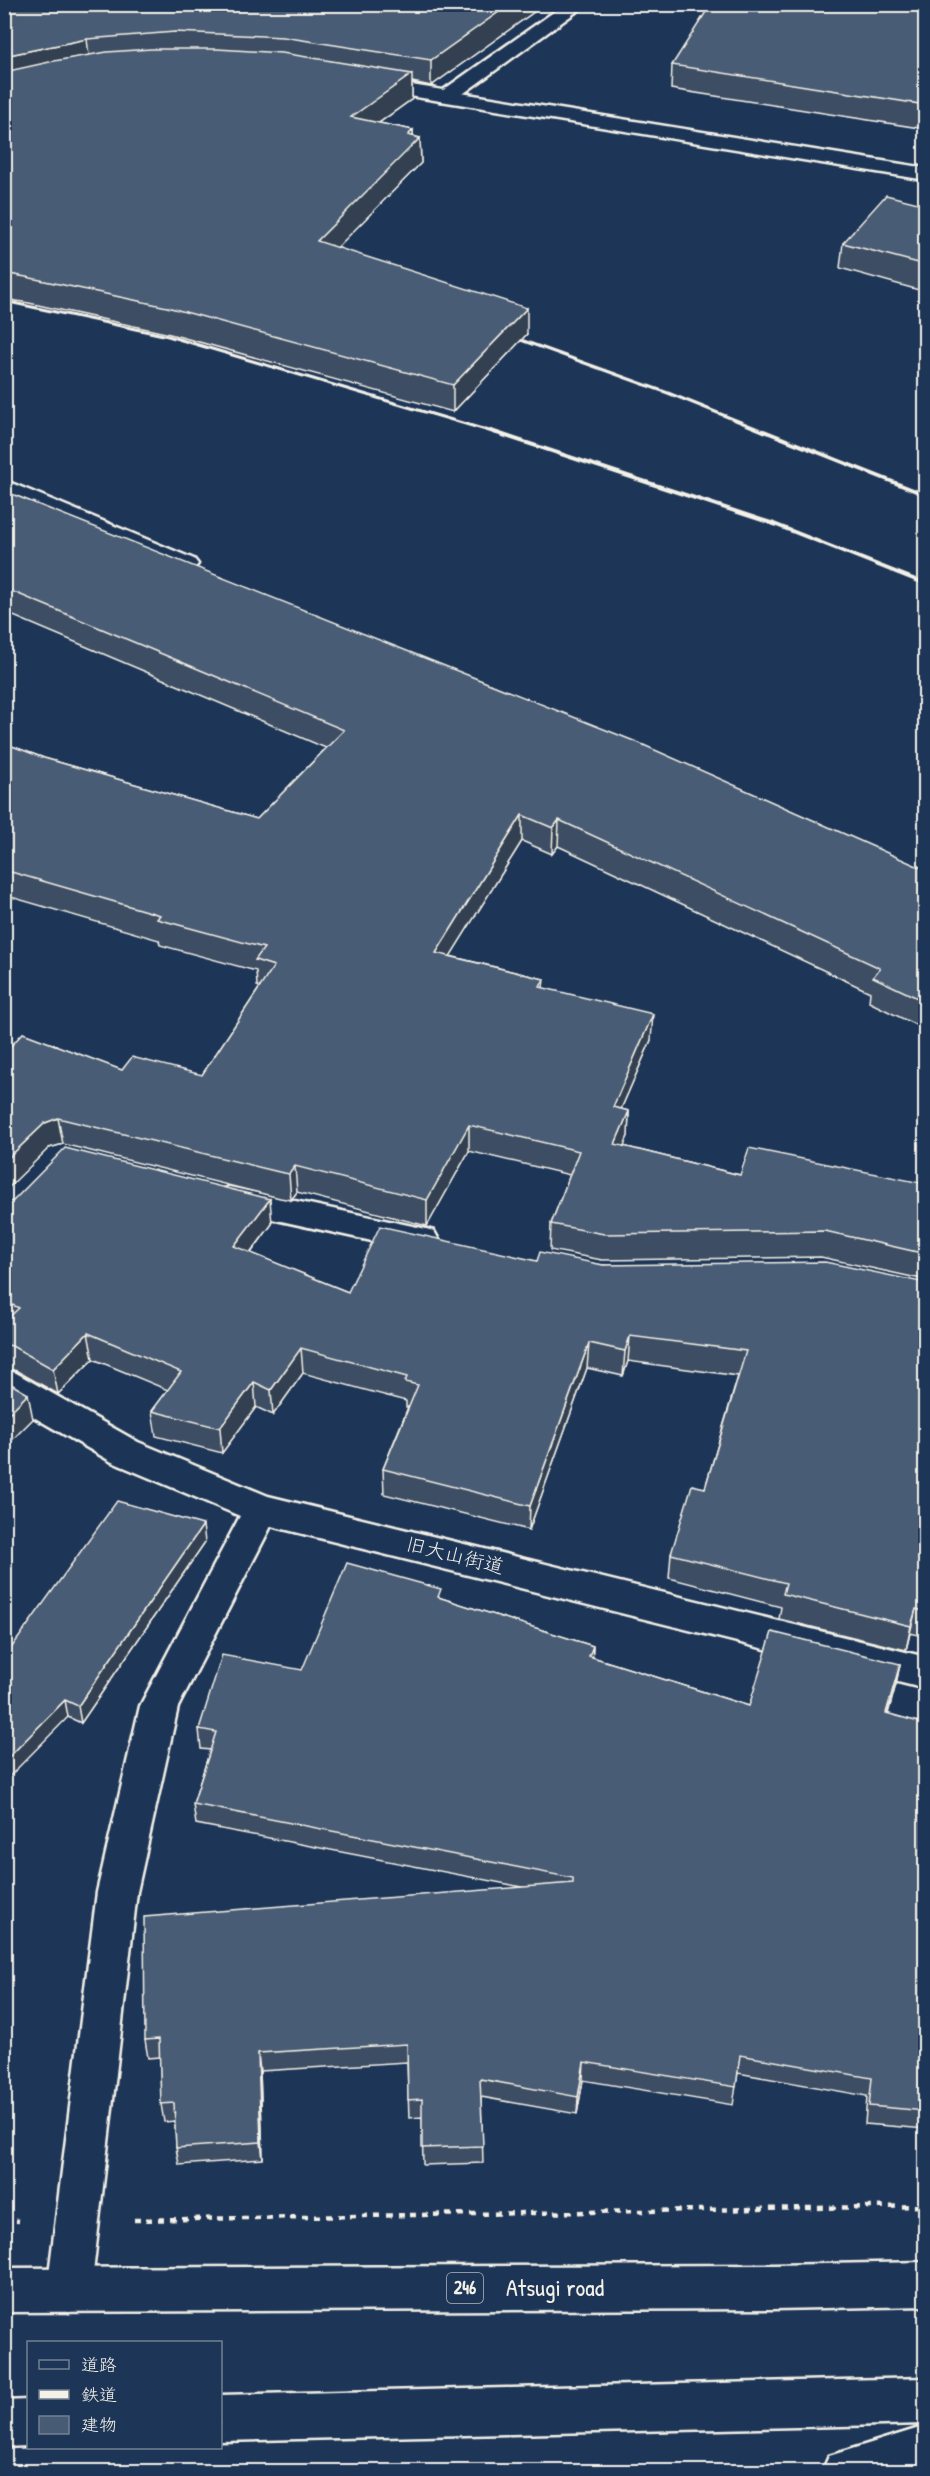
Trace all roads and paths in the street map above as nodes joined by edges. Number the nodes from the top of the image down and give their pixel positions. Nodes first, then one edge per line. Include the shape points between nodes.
1 (578, 4) edge
2 (353, 81) edge
3 (446, 97) junction
4 (926, 174) edge
5 (4, 487) edge
6 (213, 575) edge
7 (200, 1192) edge
8 (453, 1246) edge
9 (4, 1383) edge
10 (262, 1509) junction
11 (926, 1673) edge
12 (926, 2206) edge
13 (4, 2220) edge
14 (78, 2221) junction
15 (926, 2284) edge
16 (4, 2290) edge
17 (69, 2290) junction
18 (926, 2401) edge
19 (222, 2418) edge
20 (27, 2423) edge
21 (4, 2424) edge
22 (926, 2449) edge
23 (845, 2472) edge

1 - 3 main road
2 - 3 main road
3 - 4 main road
5 - 6 main road
7 - 8 main road
9 - 10 main road, 旧大山街道 via 125,1452
10 - 11 main road, 旧大山街道
10 - 14 main road via 159,1706 117,1892
12 - 14 path
13 - 14 path
14 - 17 main road
15 - 17 main road, Atsugi road / 246
16 - 17 main road, Atsugi road / 246
18 - 19 main road
20 - 21 main road
22 - 23 main road

